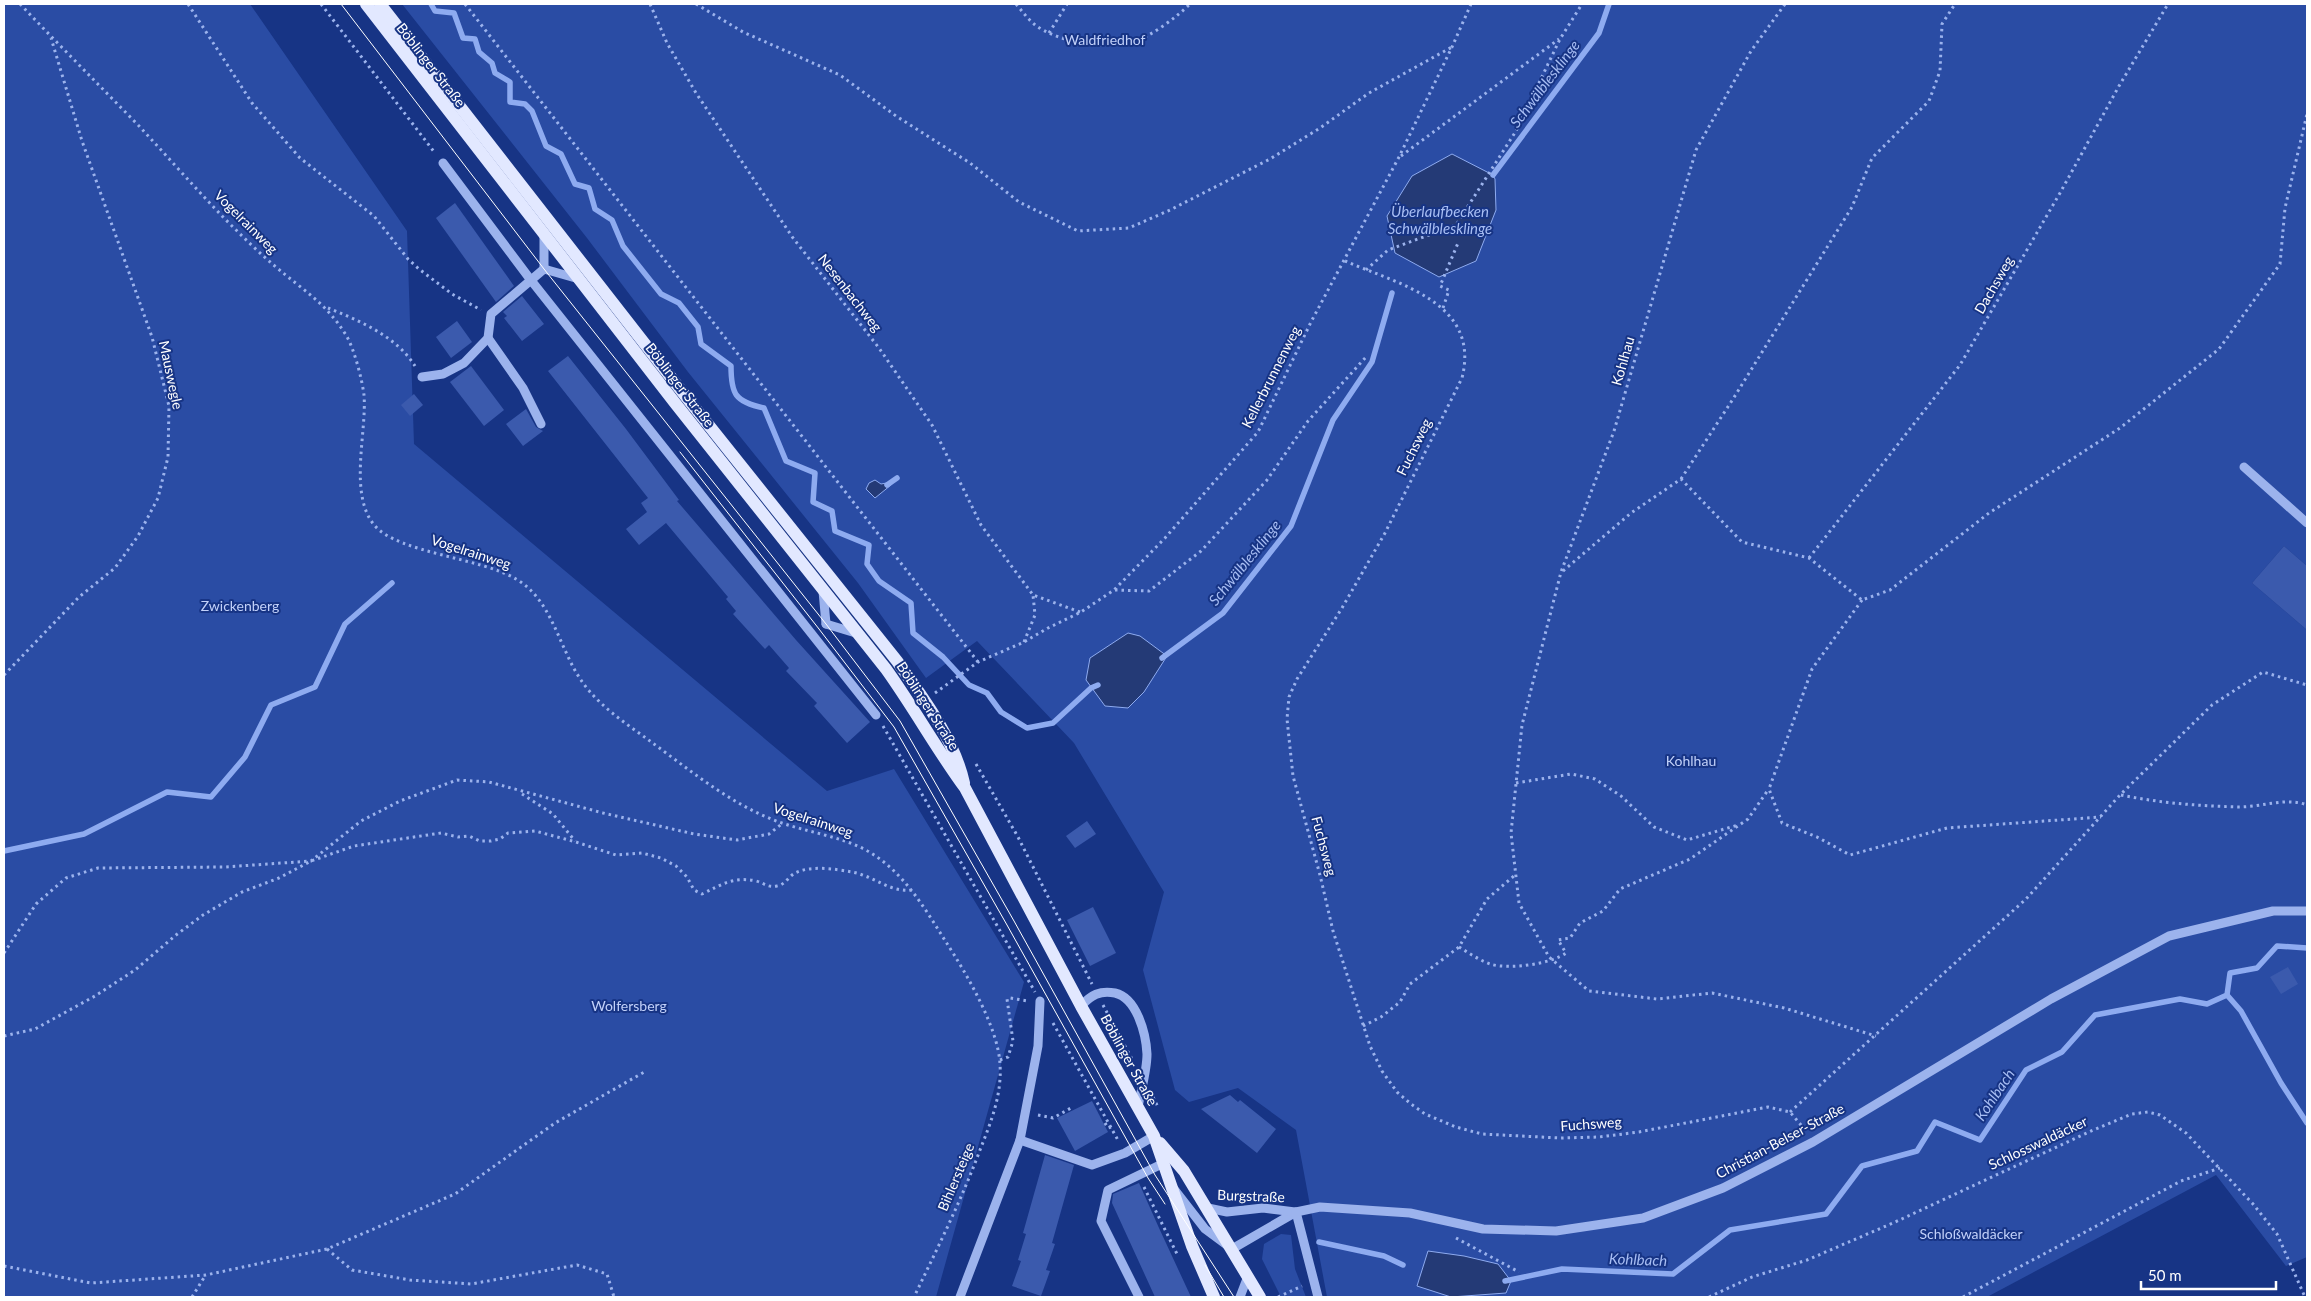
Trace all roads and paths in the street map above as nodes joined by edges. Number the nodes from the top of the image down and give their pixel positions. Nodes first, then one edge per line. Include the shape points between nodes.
1 (20, 4) edge
2 (188, 4) edge
3 (321, 4) edge
4 (366, 4) edge
5 (380, 4) edge
6 (465, 4) edge
7 (650, 4) edge
8 (696, 4) edge
9 (1016, 4) edge
10 (1067, 4) edge
11 (1190, 4) edge
12 (1470, 4) edge
13 (1582, 4) edge
14 (1785, 4) edge
15 (1954, 4) edge
16 (2168, 4) edge
17 (1050, 33) junction
18 (51, 36) junction
19 (1560, 39) junction
20 (1452, 47) junction
21 (2307, 114) edge
22 (1400, 158) junction
23 (443, 163) joint
24 (544, 235) junction
25 (1458, 242) dead end
26 (1345, 261) junction
27 (544, 269) junction
28 (1366, 270) junction
29 (530, 279) junction
30 (579, 279) junction
31 (327, 308) junction
32 (1443, 308) junction
33 (491, 314) junction
34 (488, 338) junction
35 (1366, 357) dead end
36 (422, 378) joint
37 (541, 424) dead end
38 (2244, 467) dead end
39 (1681, 479) junction
40 (2307, 523) edge
41 (1809, 558) junction
42 (1561, 572) junction
43 (1114, 590) junction
44 (823, 591) junction
45 (1033, 595) junction
46 (1862, 600) junction
47 (1081, 612) junction
48 (826, 624) junction
49 (859, 634) junction
50 (812, 635) junction
51 (1024, 642) junction
52 (978, 662) junction
53 (4, 674) edge
54 (2307, 685) edge
55 (928, 698) junction
56 (876, 715) joint
57 (975, 764) dead end
58 (1516, 783) junction
59 (965, 788) junction
60 (1769, 790) junction
61 (520, 792) junction
62 (2120, 794) junction
63 (2307, 805) edge
64 (2100, 817) junction
65 (783, 824) junction
66 (1741, 824) junction
67 (576, 842) junction
68 (311, 861) junction
69 (1516, 874) junction
70 (912, 890) junction
71 (2307, 911) edge
72 (1459, 947) junction
73 (4, 953) edge
74 (1552, 960) junction
75 (1096, 993) junction
76 (1040, 1001) junction
77 (1081, 1006) junction
78 (1363, 1026) junction
79 (4, 1036) edge
80 (1876, 1036) junction
81 (1000, 1060) junction
82 (646, 1071) dead end
83 (1143, 1079) junction
84 (1138, 1107) junction
85 (1158, 1107) dead end
86 (1073, 1110) dead end
87 (1790, 1112) junction
88 (1025, 1113) junction
89 (1105, 1123) dead end
90 (1111, 1127) junction
91 (1154, 1136) junction
92 (1020, 1140) junction
93 (1813, 1142) junction
94 (1125, 1153) junction
95 (1164, 1163) junction
96 (2220, 1168) junction
97 (1138, 1175) junction
98 (1172, 1187) junction
99 (1208, 1208) junction
100 (1296, 1212) junction
101 (1452, 1235) dead end
102 (327, 1248) junction
103 (1232, 1249) junction
104 (1180, 1261) dead end
105 (4, 1266) edge
106 (1204, 1271) junction
107 (1519, 1272) dead end
108 (206, 1275) junction
109 (1248, 1276) junction
110 (1314, 1281) junction
111 (192, 1297) edge
112 (614, 1297) edge
113 (914, 1297) edge
114 (960, 1297) edge
115 (1139, 1297) edge
116 (1206, 1297) edge
117 (1214, 1297) edge
118 (1240, 1297) edge
119 (1260, 1297) edge
120 (1278, 1297) edge
121 (1318, 1297) edge
122 (1709, 1297) edge
123 (1963, 1297) edge
124 (2305, 1297) edge

1 - 18 path, Vogelrainweg
2 - 33 path via 252,103 300,158 374,216 419,269 452,294
3 - 23 path
4 - 24 main road, Böblinger Straße
5 - 55 main road, Böblinger Straße via 681,391
6 - 52 path
7 - 45 path, Nesenbachweg via 667,43 696,93 793,238 879,348 932,425 981,525
8 - 20 path via 743,32 840,75 896,116 970,163 1020,202 1078,231 1129,228 1170,210 1270,159 1368,93
9 - 17 path via 1035,25
10 - 17 path
11 - 17 path via 1134,42 1093,45
12 - 20 path, Kellerbrunnenweg
13 - 19 path
14 - 42 path, Kohlhau via 1751,51 1696,150 1614,431
15 - 39 path via 1942,24 1940,71 1929,101 1872,158 1852,207
16 - 41 path, Dachsweg via 1960,365
18 - 31 path, Vogelrainweg via 224,218 272,264
18 - 53 path, Mauswegle via 82,141 152,337 169,406 168,457 158,498 138,536 115,568 79,597
19 - 22 path
19 - 28 path via 1516,131 1456,225 1388,250
20 - 22 path, Kellerbrunnenweg
21 - 46 path via 2285,208 2280,264 2220,349 2120,428 1989,512 1890,590
22 - 26 path, Kellerbrunnenweg
23 - 29 street
24 - 27 street
24 - 30 main road, Böblinger Straße
25 - 32 path via 1440,286 1449,290
26 - 28 path, Fuchsweg
26 - 43 path, Kellerbrunnenweg via 1311,322 1258,432 1165,538
27 - 29 street
27 - 30 street
28 - 32 path, Fuchsweg via 1429,298
29 - 33 street
29 - 50 street
30 - 44 main road, Böblinger Straße
31 - 36 path via 363,322 395,344 411,359
31 - 65 path, Vogelrainweg via 350,340 364,394 364,508 378,529 396,540 493,569 518,580 537,597 570,663 598,701 728,795
32 - 78 path, Fuchsweg via 1457,325 1463,341 1466,362 1462,378 1385,533 1289,697 1288,738 1293,776 1333,932
33 - 34 street
34 - 36 street via 464,362 443,374
34 - 37 street via 523,388
35 - 43 path via 1308,421 1267,480 1201,551 1149,591
38 - 40 street
39 - 41 path via 1742,542
39 - 42 path via 1631,513
41 - 46 path
42 - 58 path, Kohlhau via 1522,725
43 - 47 path, Kellerbrunnenweg
44 - 48 street
44 - 49 main road, Böblinger Straße
45 - 47 path
45 - 51 path via 1035,615
46 - 60 path via 1812,668
47 - 51 path, Kellerbrunnenweg
48 - 49 street
48 - 50 street
49 - 59 main road, Böblinger Straße via 913,707
50 - 56 street
51 - 52 path, Kellerbrunnenweg
52 - 55 path, Kellerbrunnenweg
54 - 62 path via 2263,672 2212,706
55 - 59 main road, Böblinger Straße via 959,760
56 - 76 path
57 - 75 path via 1018,837
58 - 66 path via 1571,774 1595,780 1621,796 1654,827 1687,840
58 - 69 path, Kohlhau via 1511,834
59 - 77 main road, Böblinger Straße
60 - 64 path via 1782,823 1850,855 1948,828
60 - 66 path
61 - 65 path via 694,834 737,840 768,834
61 - 67 path via 553,814
61 - 68 path via 489,782 457,780 432,788 362,820
62 - 63 path via 2162,803 2241,807 2296,801
62 - 64 path
64 - 80 path via 2026,899
65 - 70 path, Vogelrainweg via 863,849 888,865
66 - 74 path via 1690,860 1620,889 1604,911 1580,924 1570,938 1558,940 1566,953
67 - 68 path via 535,831 508,833 500,840 480,842 469,836 441,833 354,846
67 - 70 path via 616,855 642,853 662,858 676,866 687,876 694,890 702,894 734,879 746,879 769,887 780,886 795,873 818,869 853,872 901,892
68 - 73 path via 225,867 98,868 66,878 36,904
68 - 79 path via 242,892 203,915 135,970 95,996 36,1029
69 - 72 path via 1487,899
69 - 74 path, Kohlhau via 1519,903
70 - 81 path, Vogelrainweg via 959,962 982,1007
71 - 93 street, Christian-Belser-Straße via 2273,911 2170,936 2051,999
72 - 74 path via 1491,964 1534,964
72 - 78 path via 1410,984 1400,1002
74 - 80 path, Kohlhau via 1589,991 1657,999 1712,993 1784,1008
75 - 77 street
75 - 83 path
75 - 83 street via 1122,994 1132,1004 1143,1030 1147,1054
76 - 81 path via 1007,999 1013,1040 1008,1057
76 - 88 street via 1038,1046
76 - 90 path
77 - 84 main road, Böblinger Straße
78 - 87 path, Fuchsweg via 1382,1071 1397,1092 1425,1114 1482,1134 1599,1137 1754,1108 1768,1107
80 - 87 path
81 - 113 path, Bihlersteige via 999,1096 986,1134 968,1183
82 - 102 path via 555,1123 455,1194
83 - 84 street
83 - 85 path
84 - 91 main road, Böblinger Straße
86 - 88 path via 1071,1108 1053,1118
87 - 93 path
88 - 92 street
89 - 90 path
90 - 94 path
91 - 94 street
91 - 95 main road, Böblinger Straße
91 - 99 main road, Böblinger Straße via 1184,1171
92 - 94 street via 1092,1164
92 - 114 street
93 - 100 street, Christian-Belser-Straße via 1723,1188 1643,1218 1556,1231 1483,1229 1400,1212 1320,1206
95 - 97 street
95 - 98 main road, Böblinger Straße
96 - 122 path, Schlosswaldäcker via 2186,1133 2166,1119 2148,1112 2132,1114 1893,1223 1807,1260 1752,1277
96 - 123 path via 2181,1181
96 - 124 path, Schlosswaldäcker via 2277,1234
97 - 104 path
97 - 115 street via 1108,1190 1101,1221
98 - 103 street, Böblinger Straße via 1205,1229
98 - 106 main road, Böblinger Straße
99 - 100 street, Burgstraße via 1227,1212 1263,1208
99 - 103 main road, Böblinger Straße
100 - 103 street, Christian-Belser-Straße
100 - 110 street, Burgstraße
101 - 107 path
102 - 108 path
102 - 112 path via 352,1270 419,1281 471,1284 577,1264 607,1274
103 - 109 main road, Böblinger Straße
105 - 108 path via 91,1283
106 - 116 street, Böblinger Straße
106 - 117 main road, Böblinger Straße
108 - 111 path
109 - 118 street
109 - 119 main road, Böblinger Straße
110 - 120 path
110 - 121 street, Burgstraße

